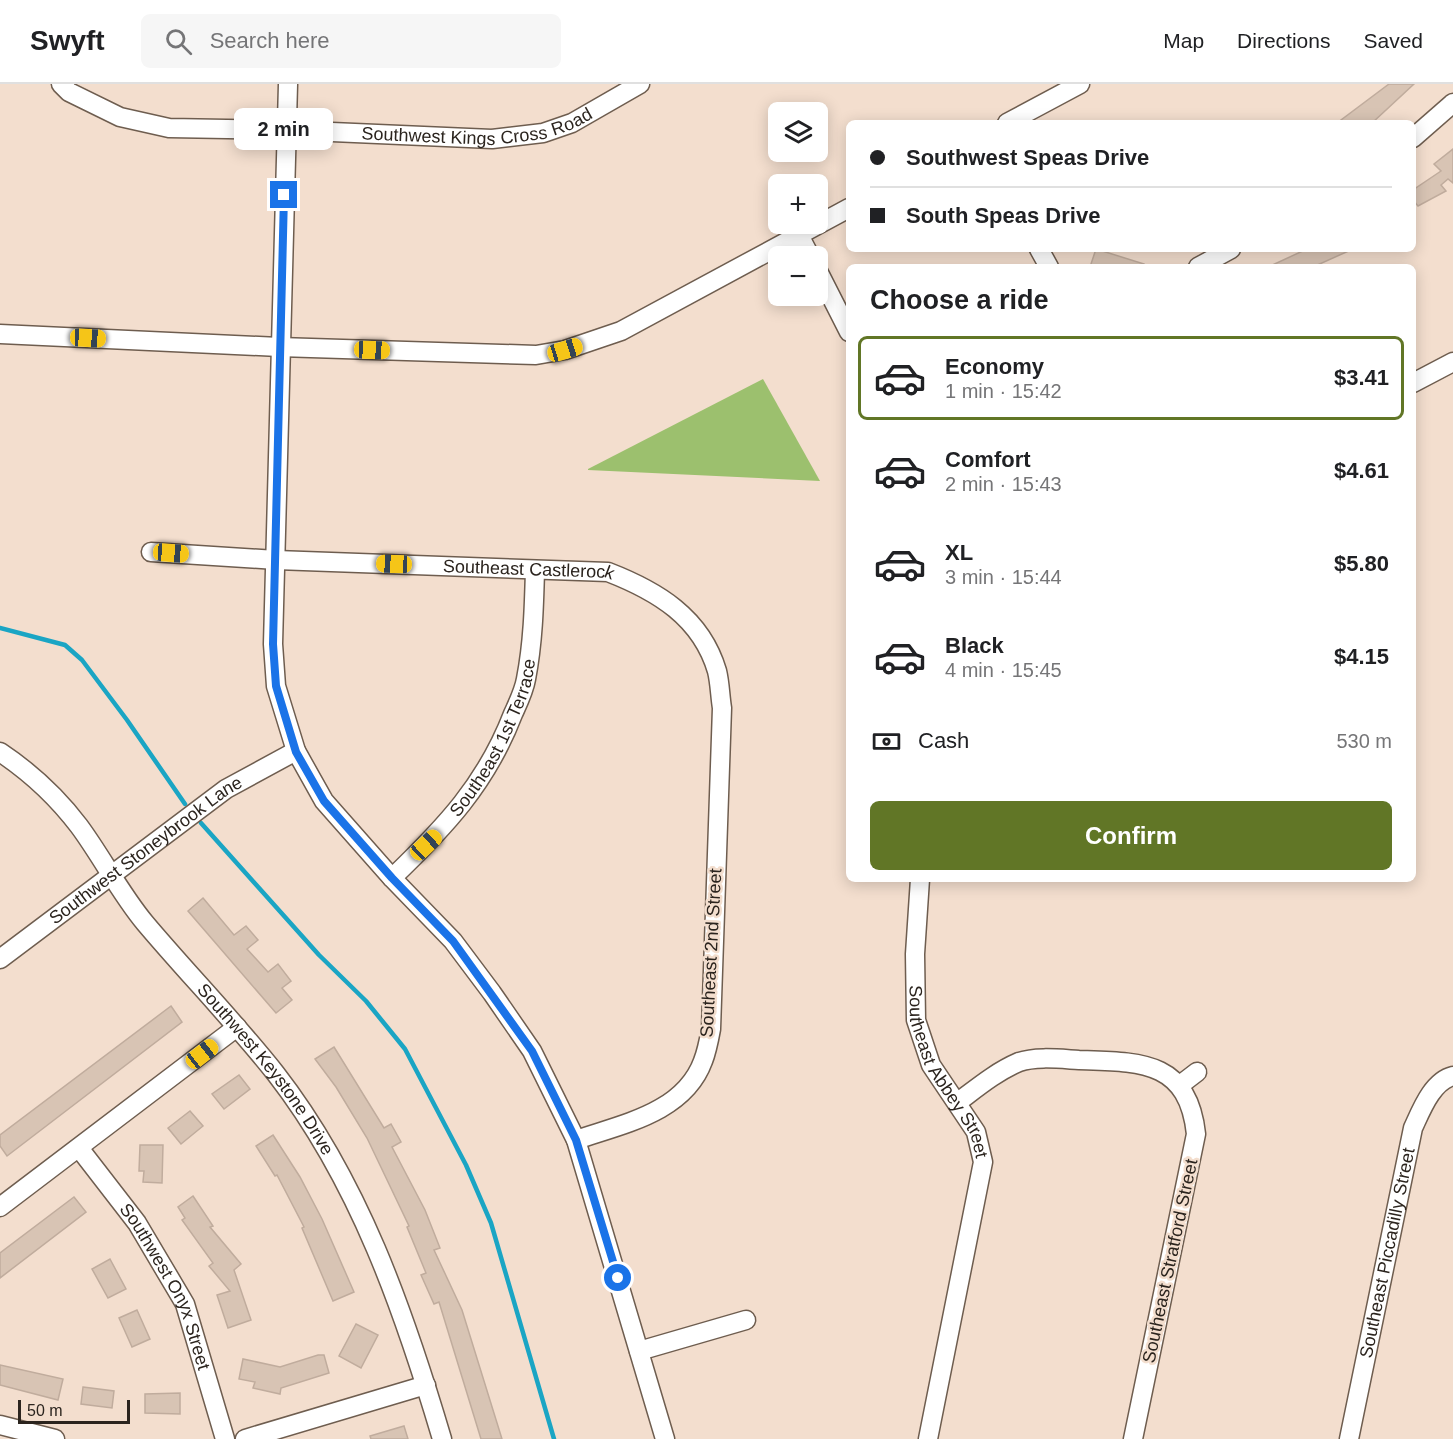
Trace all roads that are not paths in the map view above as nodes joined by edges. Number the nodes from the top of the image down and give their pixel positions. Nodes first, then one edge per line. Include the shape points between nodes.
1 (61, 84) edge
2 (288, 84) edge
3 (640, 84) edge
4 (1080, 84) edge
5 (1453, 103) edge
6 (1013, 120) edge
7 (286, 130) junction
8 (1416, 135) edge
9 (846, 210) edge
10 (799, 235) junction
11 (805, 246) edge
12 (1226, 252) edge
13 (1204, 264) edge
14 (828, 291) edge
15 (0, 321) edge
16 (846, 326) edge
17 (8, 334) edge
18 (279, 347) junction
19 (1453, 362) edge
20 (1416, 381) edge
21 (151, 552) dead end
22 (276, 560) junction
23 (536, 570) junction
24 (720, 689) joint
25 (0, 752) edge
26 (296, 752) junction
27 (111, 875) junction
28 (392, 878) junction
29 (921, 882) edge
30 (0, 958) edge
31 (237, 1027) junction
32 (1197, 1072) dead end
33 (1450, 1076) edge
34 (1180, 1084) junction
35 (958, 1102) junction
36 (576, 1140) junction
37 (79, 1148) junction
38 (0, 1207) edge
39 (746, 1320) dead end
40 (639, 1351) junction
41 (426, 1385) junction
42 (0, 1425) edge
43 (55, 1439) edge
44 (225, 1439) edge
45 (246, 1439) edge
46 (442, 1439) edge
47 (665, 1439) edge
48 (928, 1439) edge
49 (1133, 1439) edge
50 (1349, 1439) edge

1 - 7 street, Southwest Kings Cross Road via 95,106 143,124
2 - 7 street
3 - 7 street, Southwest Kings Cross Road via 572,123 543,133 492,139
4 - 6 street
5 - 8 street
7 - 18 street
9 - 10 street
10 - 11 street
10 - 18 street via 621,331 565,350 536,355
12 - 13 street
14 - 16 street
15 - 17 street
17 - 18 street
18 - 22 street
19 - 20 street
21 - 22 street, Southeast Castlerock
22 - 23 street, Southeast Castlerock
22 - 26 street via 276,686
23 - 24 street, Southeast Castlerock via 608,572 671,603 708,647
23 - 28 street, Southeast 1st Terrace via 526,682 507,731 467,801 444,829
24 - 36 street, Southeast 2nd Street via 711,1029 702,1063 685,1091 660,1110
25 - 27 street, Southwest Keystone Drive via 53,795
26 - 27 street, Southwest Stoneybrook Lane via 226,789
26 - 28 street via 324,801
27 - 30 street, Southwest Stoneybrook Lane
27 - 31 street, Southwest Keystone Drive via 144,922
28 - 36 street via 453,941 492,993 532,1051
29 - 35 street, Southeast Abbey Street via 915,954 916,1020 931,1065
31 - 37 street
31 - 41 street, Southwest Keystone Drive via 277,1075 319,1136 362,1215
32 - 34 street
33 - 50 street, Southeast Piccadilly Street via 1427,1098 1413,1128
34 - 35 street via 1162,1071 1128,1062 1022,1061 991,1077
34 - 49 street, Southeast Stratford Street via 1194,1113 1196,1134
35 - 48 street, Southeast Abbey Street via 976,1132 983,1162
36 - 40 street
37 - 38 street
37 - 44 street, Southwest Onyx Street via 137,1223 185,1304
39 - 40 street
40 - 47 street
41 - 45 street
41 - 46 street, Southwest Keystone Drive
42 - 43 street

